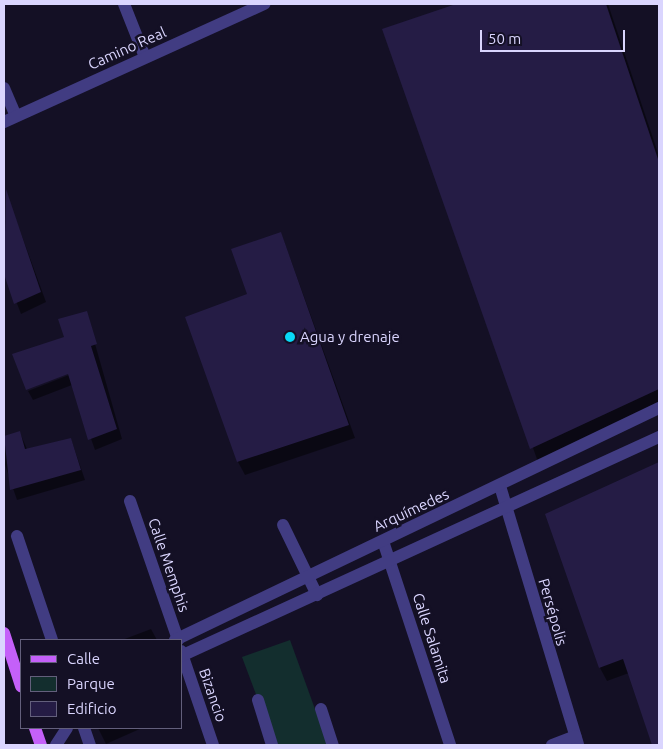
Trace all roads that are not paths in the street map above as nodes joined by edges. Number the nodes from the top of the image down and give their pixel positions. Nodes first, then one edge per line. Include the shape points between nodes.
1 (124, 4) edge
2 (264, 4) edge
3 (145, 57) junction
4 (4, 88) edge
5 (10, 119) edge
6 (659, 408) edge
7 (659, 437) edge
8 (500, 486) junction
9 (130, 501) dead end
10 (506, 508) junction
11 (283, 525) dead end
12 (17, 536) dead end
13 (383, 541) junction
14 (390, 561) junction
15 (307, 577) junction
16 (317, 595) junction
17 (4, 633) edge
18 (52, 639) edge
19 (176, 639) edge
20 (182, 645) edge
21 (182, 646) edge
22 (182, 656) edge
23 (18, 668) edge
24 (258, 700) dead end
25 (321, 709) dead end
26 (35, 729) edge
27 (66, 729) edge
28 (84, 729) edge
29 (576, 741) edge
30 (41, 745) edge
31 (56, 745) edge
32 (90, 745) edge
33 (213, 745) edge
34 (272, 745) edge
35 (333, 745) edge
36 (450, 745) edge
37 (552, 745) edge

1 - 3 street
2 - 3 street, Camino Real
3 - 5 street, Camino Real
4 - 5 street
6 - 8 street, Arquímedes
7 - 10 street
8 - 10 street, Persépolis
8 - 13 street, Arquímedes
9 - 19 street, Calle Memphis
10 - 14 street
10 - 29 street, Persépolis
11 - 15 street
12 - 18 street
13 - 14 street, Calle Salamita
13 - 15 street, Arquímedes
14 - 16 street
14 - 36 street, Calle Salamita
15 - 16 street
15 - 20 street, Arquímedes
16 - 21 street
17 - 23 main road
22 - 33 street, Bizancio
24 - 34 street
25 - 35 street
26 - 30 main road
27 - 31 street
28 - 32 street
29 - 37 street

